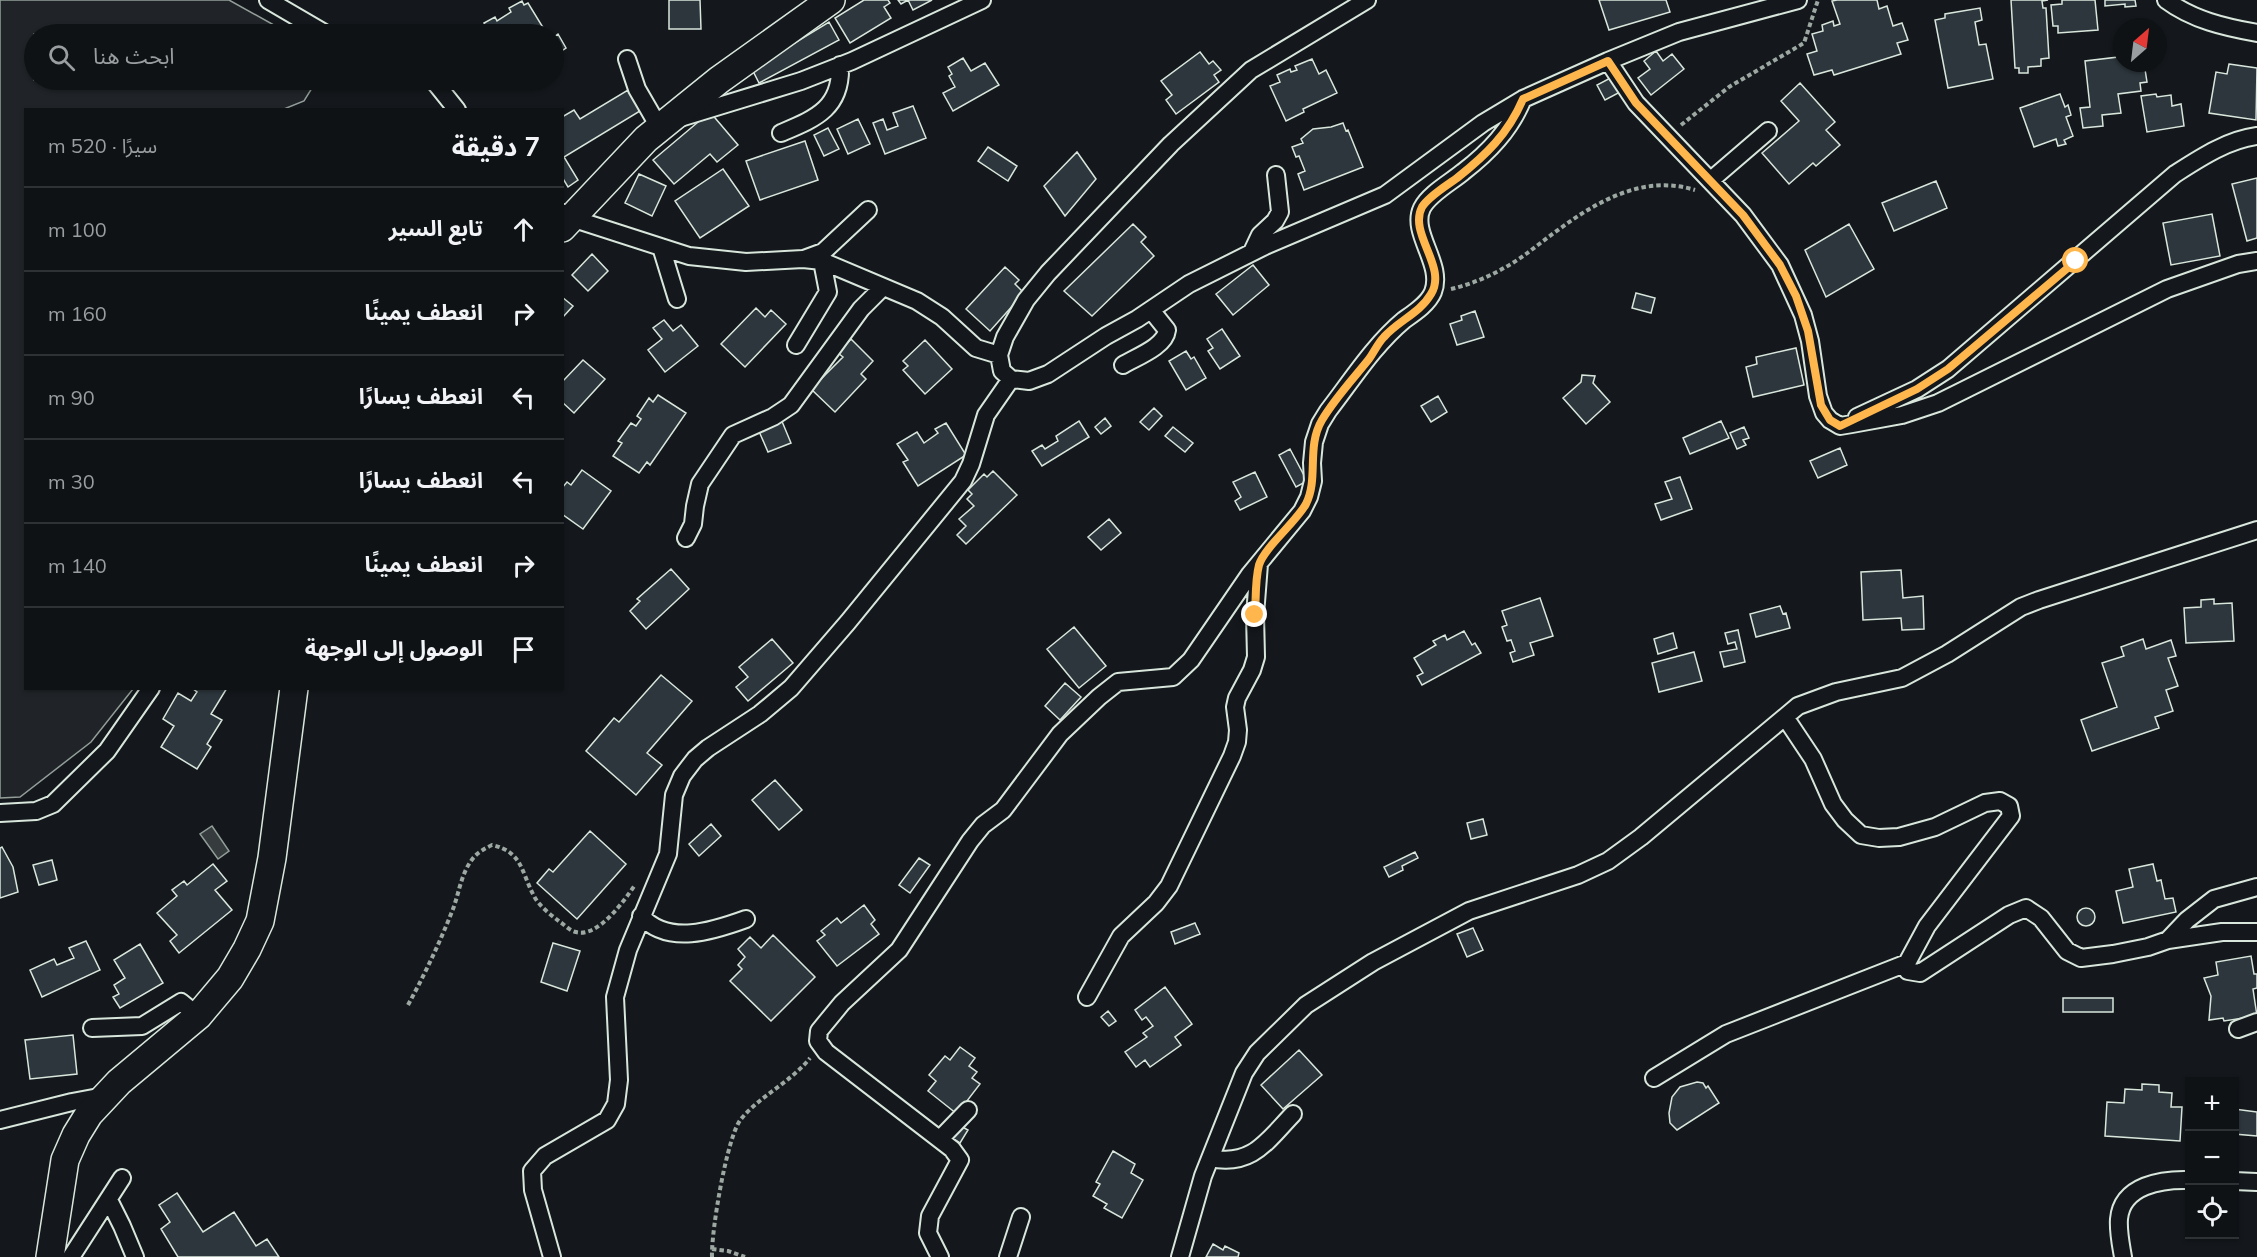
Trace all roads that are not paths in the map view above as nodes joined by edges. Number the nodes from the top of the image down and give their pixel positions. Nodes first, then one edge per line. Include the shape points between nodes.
1 (267, 0) edge
2 (831, 0) edge
3 (982, 0) edge
4 (1367, 0) edge
5 (1797, 0) edge
6 (2166, 0) edge
7 (309, 24) edge
8 (2257, 33) edge
9 (627, 59) dead end
10 (1608, 61) junction
11 (840, 65) junction
12 (441, 90) edge
13 (1523, 99) junction
14 (455, 108) edge
15 (662, 125) junction
16 (1768, 131) dead end
17 (781, 134) dead end
18 (2257, 136) edge
19 (1276, 175) dead end
20 (1711, 180) junction
21 (868, 210) dead end
22 (565, 219) edge
23 (661, 247) junction
24 (1252, 252) junction
25 (803, 259) junction
26 (822, 261) junction
27 (2257, 261) edge
28 (883, 287) junction
29 (677, 299) dead end
30 (1151, 310) junction
31 (796, 345) dead end
32 (999, 355) junction
33 (1123, 365) dead end
34 (1011, 379) junction
35 (1840, 426) junction
36 (2257, 530) edge
37 (686, 538) dead end
38 (1260, 563) junction
39 (150, 690) edge
40 (294, 690) edge
41 (1785, 717) junction
42 (0, 813) edge
43 (2257, 887) edge
44 (641, 916) junction
45 (746, 920) dead end
46 (2257, 932) edge
47 (2168, 940) junction
48 (1907, 963) junction
49 (1087, 997) dead end
50 (198, 1016) junction
51 (2257, 1023) edge
52 (92, 1028) dead end
53 (2238, 1029) dead end
54 (1654, 1078) dead end
55 (104, 1096) junction
56 (968, 1110) dead end
57 (1293, 1114) dead end
58 (0, 1120) edge
59 (940, 1139) junction
60 (1210, 1158) junction
61 (122, 1178) dead end
62 (2185, 1180) edge
63 (2239, 1181) edge
64 (2257, 1182) edge
65 (109, 1200) junction
66 (1022, 1216) dead end
67 (50, 1257) edge
68 (71, 1257) edge
69 (135, 1257) edge
70 (552, 1257) edge
71 (940, 1257) edge
72 (1008, 1257) edge
73 (1180, 1257) edge
74 (2123, 1257) edge

1 - 7 street
2 - 15 main road
3 - 11 street
4 - 32 street via 1251,70 1214,102 1048,273 1014,320
5 - 10 street via 1690,27
6 - 8 street via 2194,17
9 - 15 street via 637,89
10 - 13 street
10 - 20 street via 1636,103
11 - 15 street
11 - 17 street via 841,77 825,111
12 - 14 street
13 - 24 street via 1483,123 1385,195
13 - 38 street via 1514,121 1498,140 1423,206 1418,219 1432,262 1433,292 1384,337 1328,411 1314,442 1309,497
15 - 22 main road
16 - 20 street
18 - 35 street via 2233,142 2175,174 1948,369 1917,389
19 - 24 street via 1280,213 1260,235
20 - 35 street via 1780,265 1808,331 1821,405 1830,420
21 - 25 street via 823,252
22 - 23 street
23 - 25 street via 689,256 746,262
23 - 29 street
24 - 30 street via 1188,284
25 - 26 street
26 - 28 street
26 - 31 street via 828,292
27 - 35 street via 2167,289 1938,403 1902,415
28 - 32 street via 930,309 976,348
28 - 37 street via 861,309 791,405 733,435 700,484 693,525
30 - 33 street via 1167,330 1166,336
30 - 34 street via 1048,374 1029,381
32 - 34 street via 1002,371
34 - 44 street via 986,415 963,481 848,622 791,688 708,748 682,776 674,795 668,854
36 - 41 street via 2039,600 1902,678 1809,700
38 - 49 street via 1256,657 1237,698 1239,730 1232,756 1169,886 1121,936
38 - 59 street via 1183,669 1160,680 1118,682 1060,734 1003,810 970,841 899,950 842,1003 819,1031 818,1041 826,1052
39 - 42 street via 107,751 53,804 36,811
40 - 50 main road via 260,921 230,978
41 - 48 street via 1813,759 1833,804 1861,835 1899,837 1943,824 1985,803 2001,801 2009,806 2011,816 1927,926
41 - 60 street via 1608,861 1461,915 1373,962 1306,1005 1257,1053 1244,1073
43 - 47 street via 2214,899
44 - 45 street via 658,930 683,933 716,930
44 - 70 street via 615,997 619,1080 616,1104 607,1120 545,1156 532,1171 533,1190
46 - 47 street via 2222,932
47 - 48 street via 2081,958 2067,951 2041,918 2026,908 2008,915 1920,973 1908,971
48 - 54 street via 1726,1034
50 - 52 street via 181,1002 142,1026
50 - 55 main road
51 - 53 street
55 - 58 street
55 - 67 main road via 76,1135 65,1160
56 - 59 street
57 - 60 street via 1256,1152 1227,1162
59 - 71 street via 960,1160 930,1216 928,1233
60 - 73 street
61 - 65 street
62 - 74 street via 2161,1181 2138,1189 2126,1201 2119,1218
63 - 64 street
65 - 68 street
65 - 69 street
66 - 72 street

